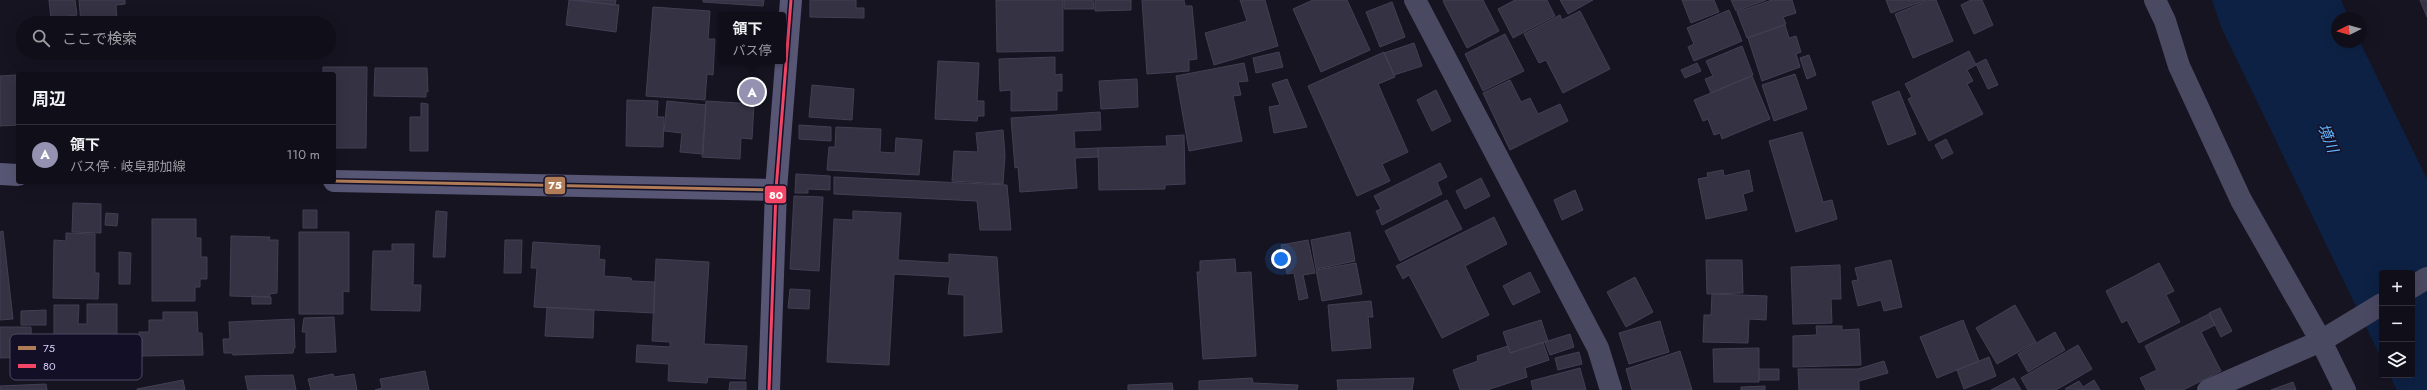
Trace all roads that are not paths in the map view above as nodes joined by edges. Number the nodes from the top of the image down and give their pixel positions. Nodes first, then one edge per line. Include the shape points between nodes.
1 (791, 0) edge
2 (1415, 0) edge
3 (2155, 0) edge
4 (786, 63) edge
5 (786, 64) edge
6 (0, 174) edge
7 (16, 175) edge
8 (336, 181) edge
9 (776, 190) junction
10 (2427, 278) edge
11 (2415, 285) edge
12 (2379, 306) edge
13 (2321, 341) junction
14 (768, 390) edge
15 (1611, 390) edge
16 (2208, 390) edge
17 (2345, 390) edge

1 - 4 street
2 - 15 street via 1598,348
3 - 13 street via 2165,21 2179,66 2241,200
5 - 9 street
6 - 7 street
8 - 9 street
9 - 14 street
10 - 11 street
12 - 13 street
13 - 16 street
13 - 17 street

